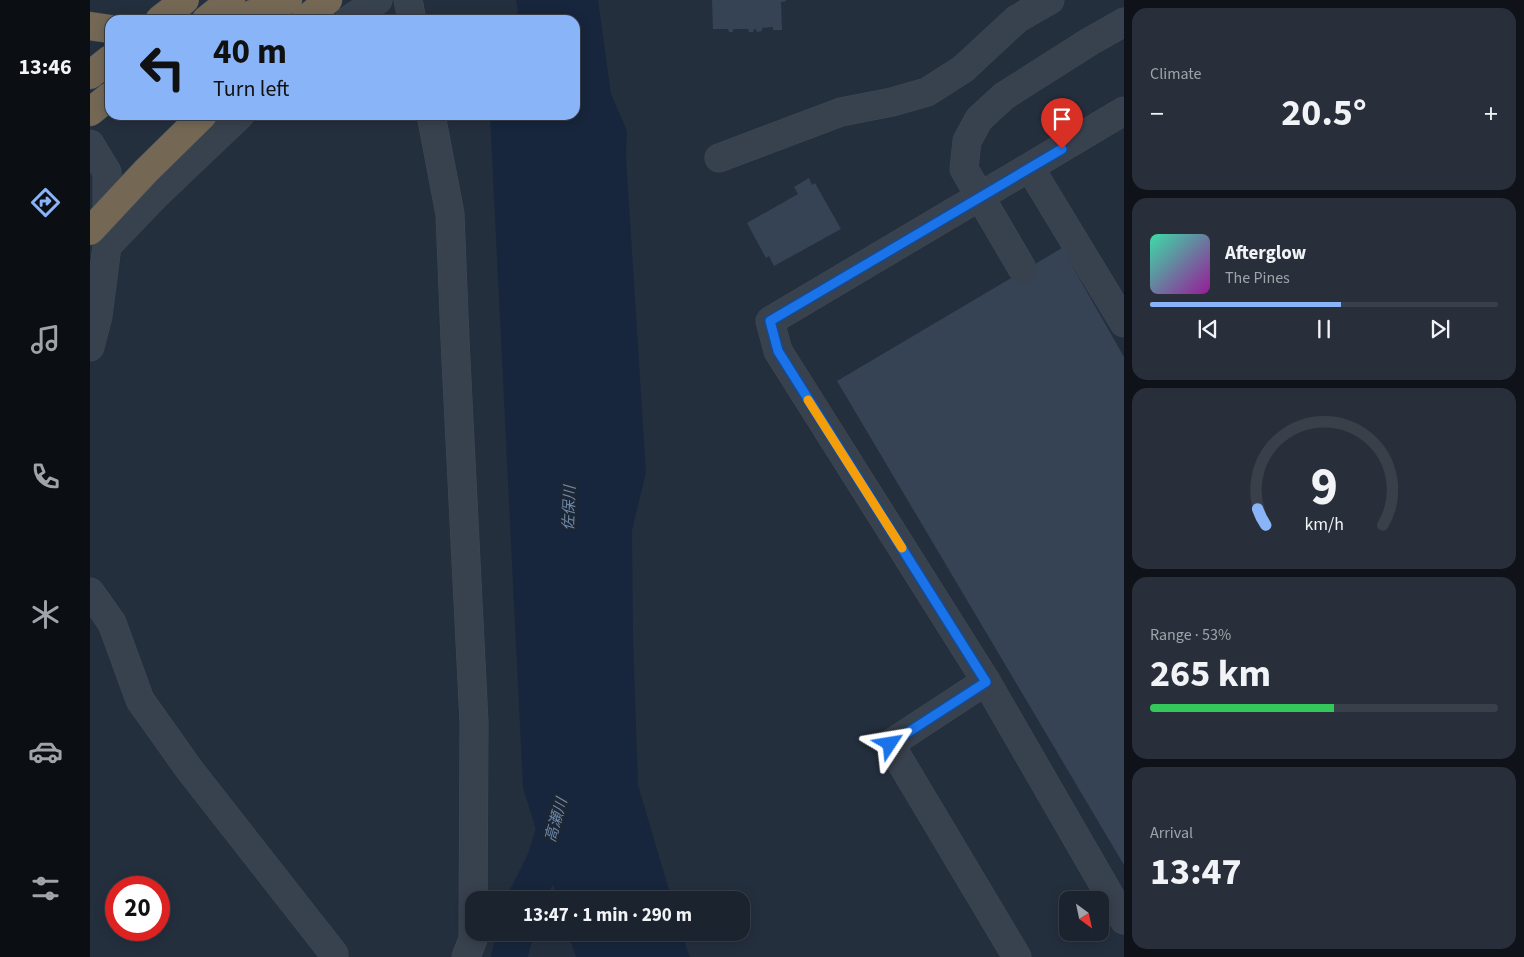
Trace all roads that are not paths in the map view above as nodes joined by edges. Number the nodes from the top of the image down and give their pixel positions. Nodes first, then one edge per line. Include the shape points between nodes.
1 (166, 0) edge
2 (185, 0) edge
3 (288, 0) edge
4 (328, 0) edge
5 (378, 0) edge
6 (408, 0) edge
7 (1050, 0) edge
8 (223, 13) edge
9 (166, 15) edge
10 (176, 15) edge
11 (310, 15) edge
12 (356, 15) edge
13 (411, 15) edge
14 (1124, 22) edge
15 (90, 26) edge
16 (105, 28) edge
17 (105, 63) edge
18 (90, 75) edge
19 (105, 100) edge
20 (1124, 111) edge
21 (90, 112) edge
22 (198, 120) edge
23 (235, 120) edge
24 (432, 120) edge
25 (90, 144) edge
26 (719, 158) dead end
27 (1030, 168) junction
28 (98, 238) edge
29 (1023, 270) dead end
30 (1124, 323) edge
31 (90, 347) edge
32 (90, 592) edge
33 (986, 682) junction
34 (1124, 920) edge
35 (334, 957) edge
36 (466, 957) edge
37 (1017, 957) edge

1 - 10 street
2 - 9 highway, bridge
3 - 8 highway
4 - 11 highway
5 - 12 street
6 - 13 street
7 - 26 street via 1017,19 963,69 927,92 841,112
14 - 29 street, bridge via 1004,96 979,119 967,141 964,170
15 - 16 highway
17 - 18 highway
19 - 21 highway
20 - 27 street
22 - 28 highway, bridge via 146,171
23 - 28 street via 156,195
24 - 36 street via 450,214 474,722 473,939
25 - 28 street via 106,172
27 - 30 street
27 - 33 street via 770,321 778,351
28 - 31 street via 98,316
32 - 35 street via 112,623 140,700
33 - 34 street
33 - 37 street via 890,744

